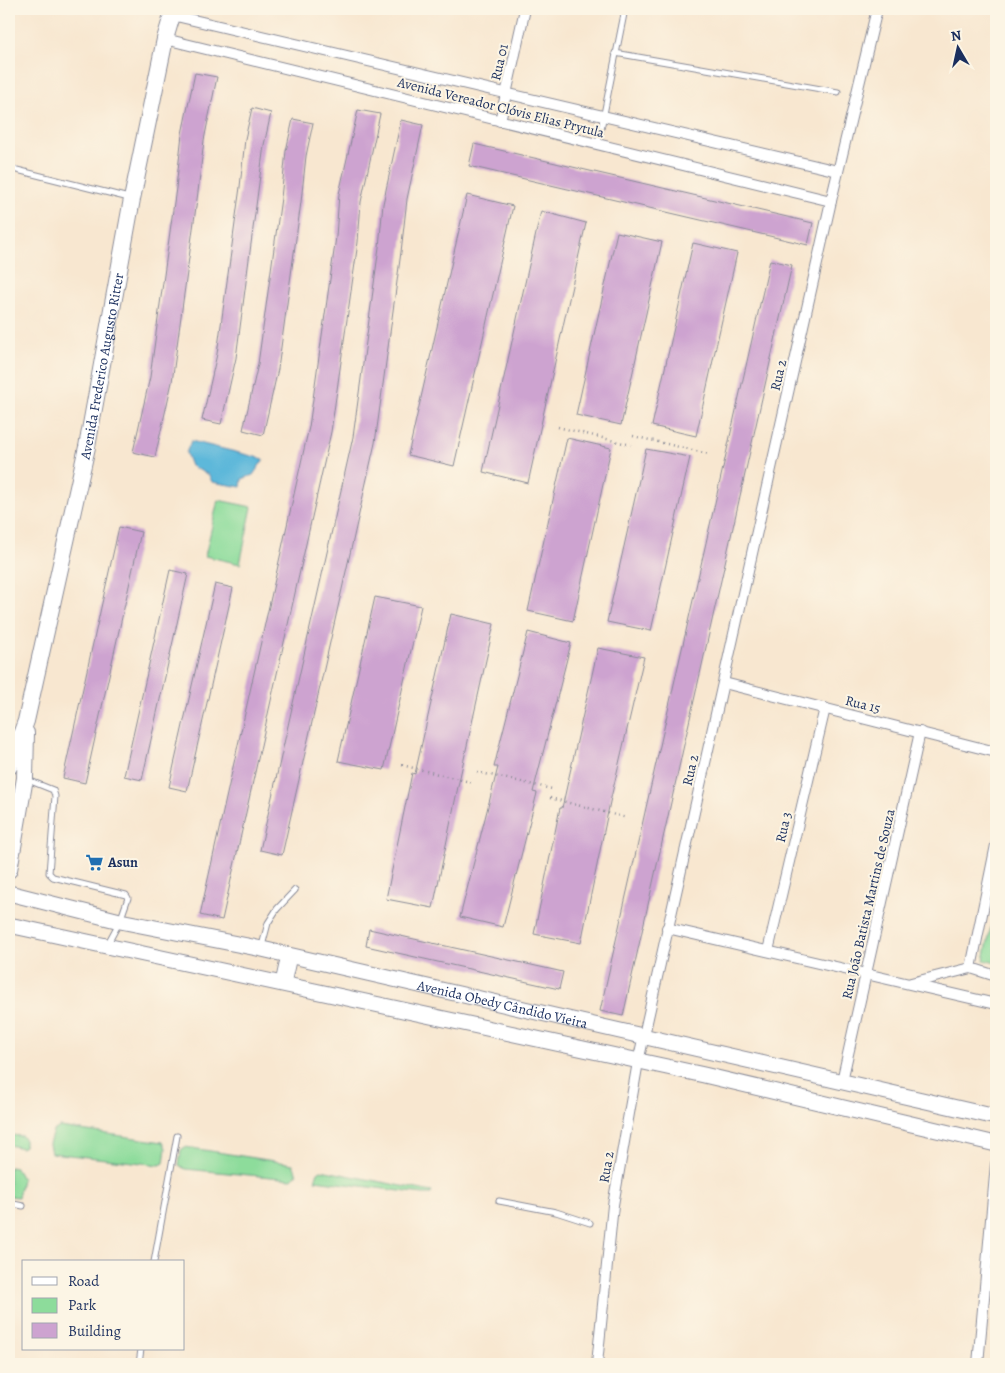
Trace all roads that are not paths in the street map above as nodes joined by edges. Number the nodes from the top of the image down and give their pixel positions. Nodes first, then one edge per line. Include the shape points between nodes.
1 (525, 9) edge
2 (625, 9) edge
3 (877, 9) edge
4 (173, 12) edge
5 (165, 39) junction
6 (615, 53) junction
7 (838, 92) dead end
8 (506, 93) junction
9 (602, 115) junction
10 (500, 120) junction
11 (598, 144) junction
12 (9, 168) edge
13 (838, 170) junction
14 (132, 199) junction
15 (831, 201) junction
16 (724, 683) junction
17 (825, 708) junction
18 (26, 721) junction
19 (920, 732) junction
20 (996, 752) edge
21 (9, 767) edge
22 (25, 778) junction
23 (996, 846) edge
24 (9, 870) edge
25 (295, 890) dead end
26 (9, 893) edge
27 (120, 921) junction
28 (9, 925) edge
29 (667, 928) junction
30 (107, 946) junction
31 (262, 949) junction
32 (768, 951) junction
33 (289, 956) junction
34 (971, 968) junction
35 (866, 974) junction
36 (996, 976) edge
37 (283, 983) junction
38 (908, 984) junction
39 (996, 1004) edge
40 (644, 1036) junction
41 (638, 1062) junction
42 (842, 1081) junction
43 (996, 1117) edge
44 (178, 1136) dead end
45 (996, 1144) edge
46 (996, 1164) edge
47 (499, 1201) dead end
48 (9, 1203) edge
49 (23, 1206) dead end
50 (590, 1223) dead end
51 (154, 1260) edge
52 (141, 1350) edge
53 (139, 1364) edge
54 (596, 1364) edge
55 (978, 1364) edge

1 - 8 street, Rua 01
2 - 6 lane
3 - 13 street, Rua 2
4 - 5 main road, Avenida Frederico Augusto Ritter
4 - 8 street, Avenida Vereador Clóvis Elias Prytula
5 - 10 street, Avenida Vereador Clóvis Elias Prytula
5 - 14 main road, Avenida Frederico Augusto Ritter
6 - 7 lane
6 - 9 lane
8 - 9 street, Avenida Vereador Clóvis Elias Prytula
8 - 10 street, Rua 01
9 - 11 lane
9 - 13 street, Avenida Vereador Clóvis Elias Prytula
10 - 11 street, Avenida Vereador Clóvis Elias Prytula
11 - 15 street, Avenida Vereador Clóvis Elias Prytula
12 - 14 lane
13 - 15 street, Rua 2
14 - 18 main road, Avenida Frederico Augusto Ritter via 87,447
15 - 16 street, Rua 2
16 - 17 street, Rua 15
16 - 29 street, Rua 2
17 - 19 street, Rua 15
17 - 32 street, Rua 3
18 - 21 main road, Avenida Frederico Augusto Ritter
18 - 22 main road, Avenida Frederico Augusto Ritter
19 - 20 street, Rua 15
19 - 35 street, Rua João Batista Martins de Souza
22 - 24 main road, Avenida Frederico Augusto Ritter
22 - 27 lane via 53,790 55,796 49,873 53,878 126,895 128,901
23 - 34 street
25 - 31 lane via 268,923
26 - 27 main road, Avenida Obedy Cândido Vieira
27 - 30 lane
27 - 31 main road, Avenida Obedy Cândido Vieira
28 - 30 main road, Avenida Obedy Cândido Vieira
29 - 32 street
29 - 40 street, Rua 2
30 - 37 main road, Avenida Obedy Cândido Vieira
31 - 33 main road, Avenida Obedy Cândido Vieira
32 - 35 street
33 - 37 main road
33 - 40 main road, Avenida Obedy Cândido Vieira
34 - 36 street
34 - 38 street
35 - 38 street
35 - 42 street, Rua João Batista Martins de Souza
37 - 41 main road, Avenida Obedy Cândido Vieira
38 - 39 street
40 - 41 street, Rua 2
40 - 42 main road, Avenida Obedy Cândido Vieira
41 - 45 main road, Avenida Obedy Cândido Vieira
41 - 54 street, Rua 2 via 613,1205
42 - 43 main road, Avenida Obedy Cândido Vieira
44 - 51 lane
46 - 55 street
47 - 50 lane via 556,1212
48 - 49 lane
52 - 53 lane

